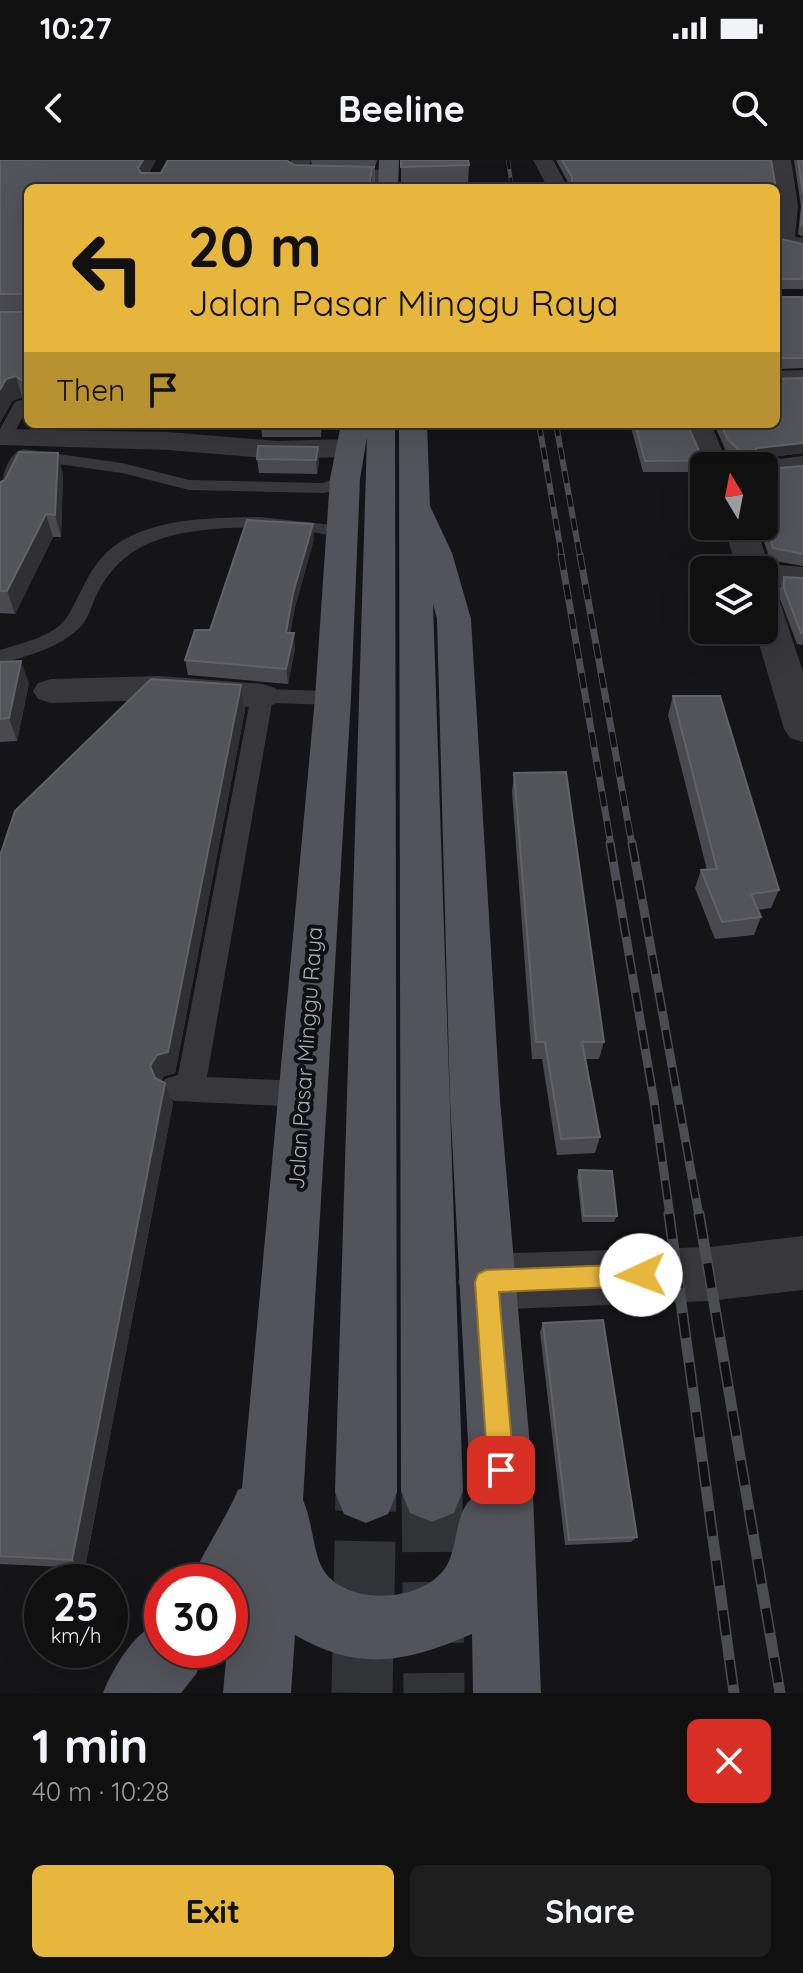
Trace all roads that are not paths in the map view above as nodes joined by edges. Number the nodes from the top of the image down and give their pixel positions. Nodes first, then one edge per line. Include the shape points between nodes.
1 (543, 160) edge
2 (781, 160) edge
3 (304, 171) edge
4 (388, 175) edge
5 (556, 184) edge
6 (787, 233) edge
7 (803, 378) edge
8 (780, 379) edge
9 (24, 402) edge
10 (24, 404) edge
11 (0, 409) edge
12 (413, 428) edge
13 (699, 428) edge
14 (362, 432) edge
15 (9, 442) edge
16 (708, 452) edge
17 (803, 465) edge
18 (778, 467) edge
19 (334, 483) junction
20 (0, 501) edge
21 (414, 505) junction
22 (332, 529) junction
23 (778, 575) edge
24 (803, 577) edge
25 (776, 644) edge
26 (0, 657) edge
27 (60, 692) dead end
28 (262, 696) junction
29 (333, 698) junction
30 (803, 729) edge
31 (302, 1094) junction
32 (803, 1263) edge
33 (486, 1282) junction
34 (273, 1467) junction
35 (501, 1470) junction
36 (432, 1491) tunnel mouth
37 (366, 1492) tunnel mouth
38 (234, 1564) edge
39 (157, 1668) edge
40 (137, 1693) edge
41 (257, 1693) edge
42 (507, 1693) edge

1 - 5 street
2 - 6 street
3 - 4 street
7 - 8 street
9 - 11 lane
10 - 15 lane
12 - 21 main road
13 - 16 street
14 - 15 street via 277,450 168,441
14 - 19 main road, Jalan Pasar Minggu Raya
14 - 37 main road
15 - 19 lane via 189,485
15 - 20 lane
17 - 18 street
19 - 22 main road, Jalan Pasar Minggu Raya
21 - 33 main road via 436,553 454,619
21 - 36 main road
22 - 26 lane via 211,523 177,527 137,541 116,553 65,630
22 - 29 main road, Jalan Pasar Minggu Raya
23 - 24 street
25 - 30 street
27 - 28 street via 160,688
28 - 29 lane
28 - 31 lane via 183,1089
29 - 31 main road, Jalan Pasar Minggu Raya
31 - 34 main road, Jalan Pasar Minggu Raya
32 - 33 street via 710,1274
33 - 35 main road
34 - 35 main road via 290,1571 303,1597 322,1616 376,1630 417,1623 454,1607 480,1571
34 - 38 main road via 255,1531
34 - 41 main road, Jalan Pasar Minggu Raya
35 - 42 main road
39 - 40 main road

